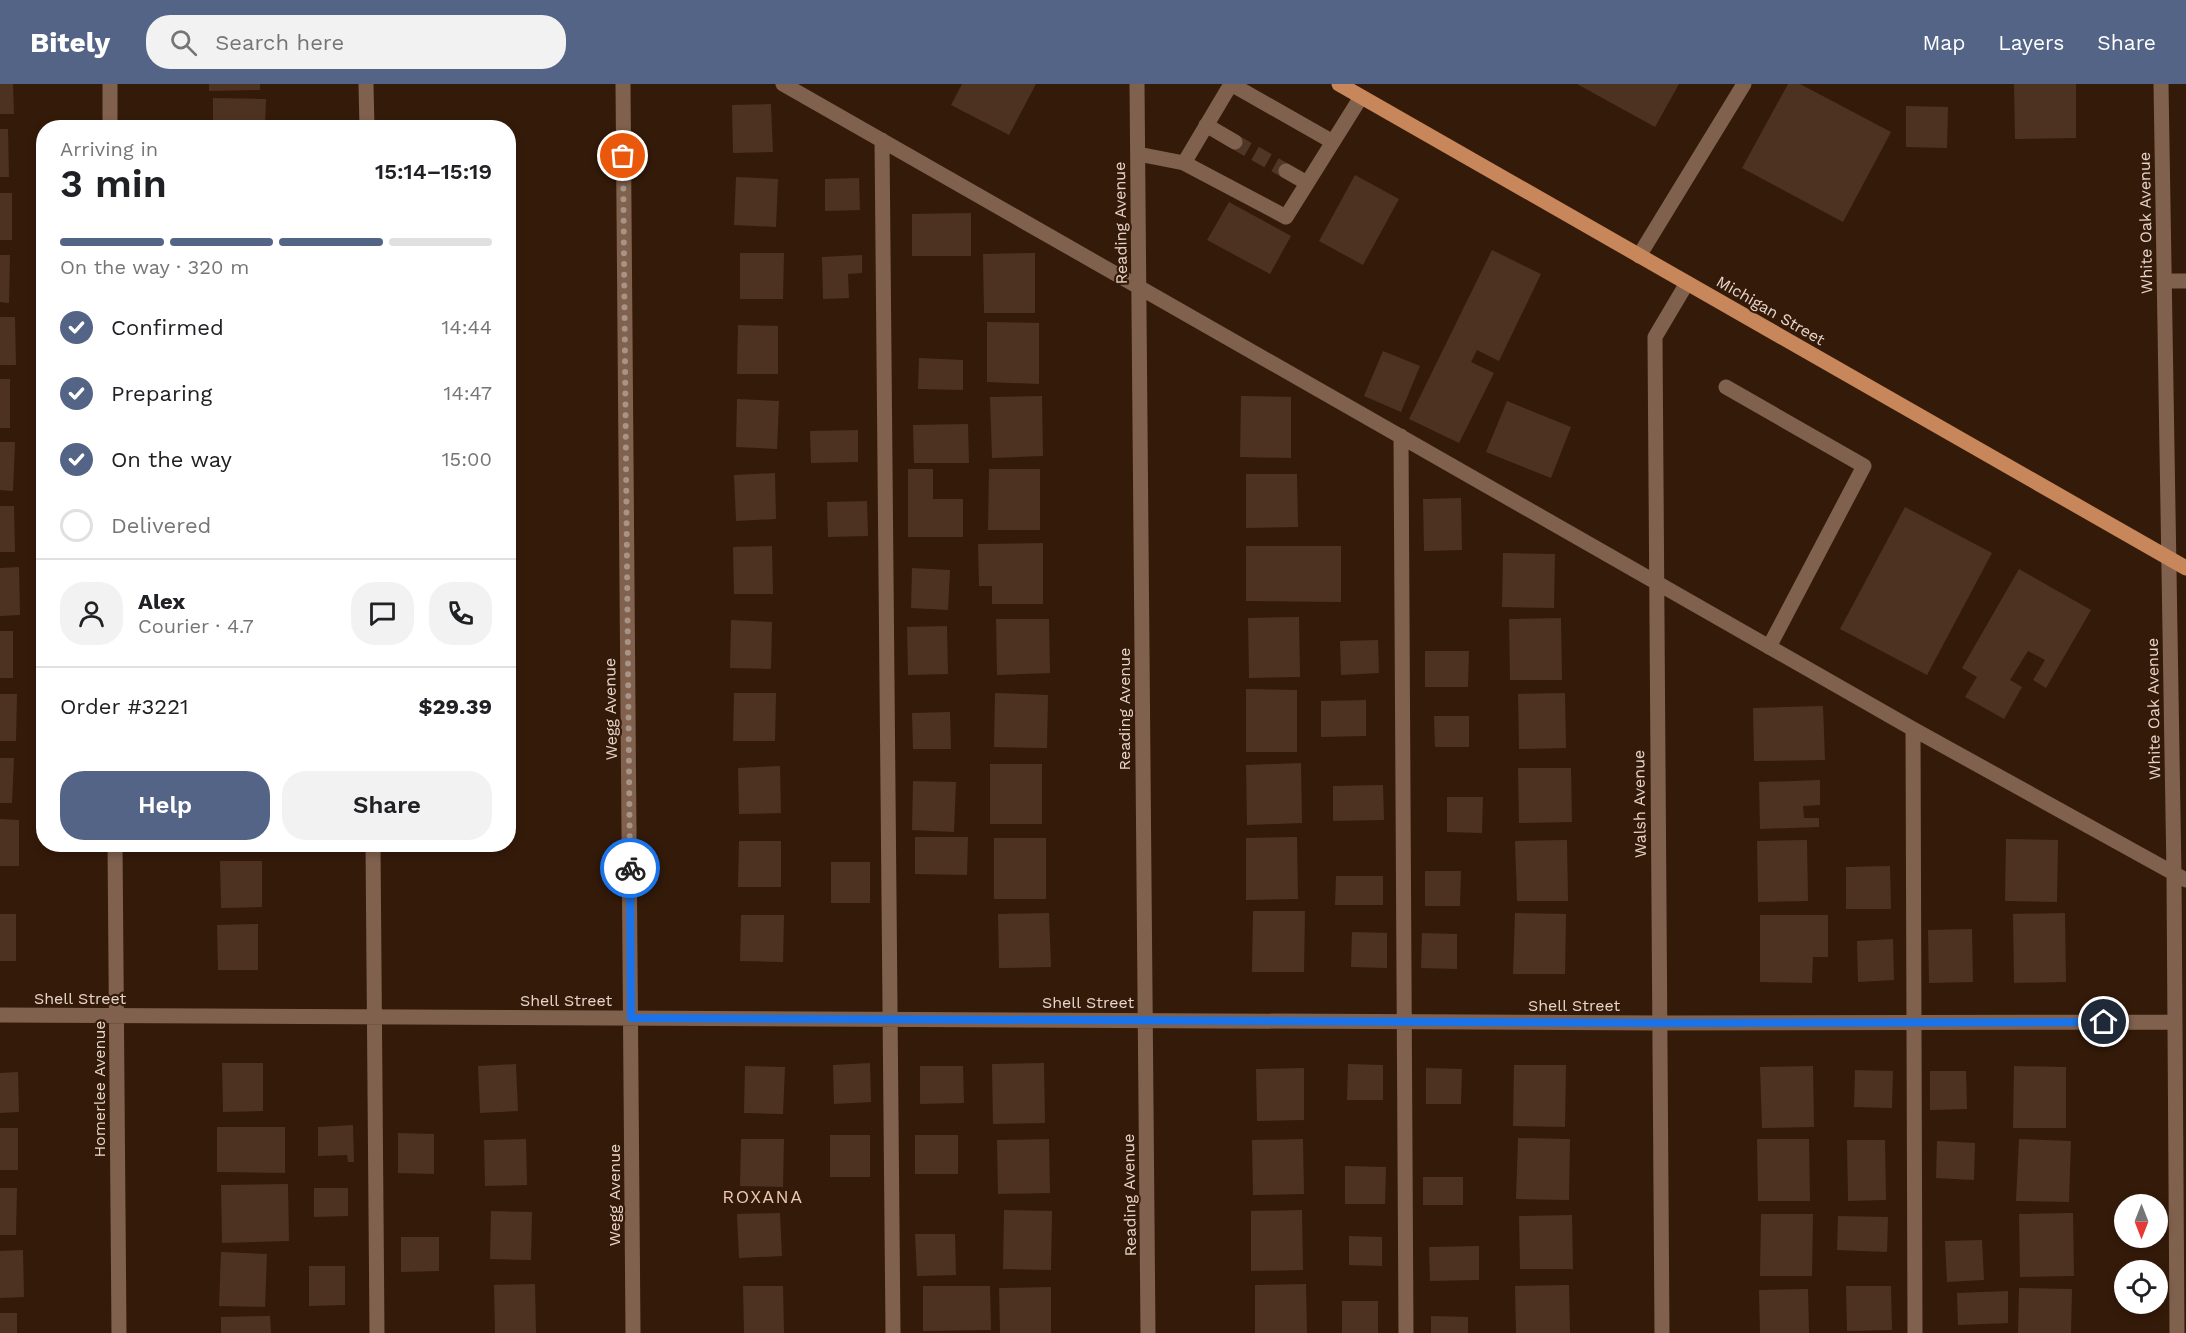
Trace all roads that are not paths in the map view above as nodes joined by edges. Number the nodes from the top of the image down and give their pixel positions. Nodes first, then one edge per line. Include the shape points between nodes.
1 (110, 84) edge
2 (366, 84) edge
3 (623, 84) edge
4 (783, 84) edge
5 (1137, 84) edge
6 (1339, 84) edge
7 (1744, 84) edge
8 (2161, 84) edge
9 (1361, 96) junction
10 (110, 120) edge
11 (367, 120) edge
12 (1206, 125) junction
13 (882, 140) junction
14 (1235, 142) tunnel mouth
15 (1333, 142) junction
16 (1138, 154) junction
17 (1184, 163) junction
18 (1286, 171) tunnel mouth
19 (1307, 183) junction
20 (1639, 256) junction
21 (2164, 281) junction
22 (2186, 281) edge
23 (1687, 283) junction
24 (1139, 287) junction
25 (1726, 387) dead end
26 (1401, 436) junction
27 (2168, 558) junction
28 (2186, 568) edge
29 (1655, 582) junction
30 (1769, 647) junction
31 (1913, 729) junction
32 (116, 852) edge
33 (373, 852) edge
34 (2180, 878) edge
35 (0, 1015) edge
36 (117, 1016) junction
37 (375, 1018) junction
38 (631, 1018) junction
39 (891, 1019) junction
40 (1145, 1020) junction
41 (1402, 1022) junction
42 (2175, 1022) junction
43 (1659, 1023) junction
44 (1912, 1023) junction
45 (2181, 1158) edge
46 (119, 1333) edge
47 (377, 1333) edge
48 (633, 1333) edge
49 (893, 1333) edge
50 (1148, 1333) edge
51 (1406, 1333) edge
52 (1662, 1333) edge
53 (1915, 1333) edge
54 (2177, 1333) edge

1 - 10 street
2 - 11 street
3 - 38 street, Wegg Avenue
4 - 13 street
5 - 16 street, Reading Avenue
6 - 9 main road, Michigan Street
7 - 20 street
8 - 21 street, White Oak Avenue
9 - 15 street
9 - 20 main road, Michigan Street
12 - 14 street
12 - 15 street via 1232,84
12 - 17 street
13 - 24 street
13 - 39 street
15 - 19 street
16 - 17 street
16 - 24 street, Reading Avenue
17 - 19 street via 1286,218
18 - 19 street
20 - 23 main road, Michigan Street
21 - 22 street
21 - 27 street, White Oak Avenue
23 - 27 main road, Michigan Street
23 - 29 street, Walsh Avenue via 1655,337
24 - 26 street
24 - 40 street, Reading Avenue
25 - 30 street via 1864,466
26 - 29 street
26 - 41 street
27 - 28 main road, Michigan Street
27 - 34 street, White Oak Avenue
29 - 30 street
29 - 43 street, Walsh Avenue
30 - 31 street
31 - 34 street
31 - 44 street
32 - 36 street, Homerlee Avenue
33 - 37 street
34 - 42 street, White Oak Avenue
35 - 36 street, Shell Street
36 - 37 street, Shell Street
36 - 46 street, Homerlee Avenue
37 - 38 street, Shell Street
37 - 47 street
38 - 39 street, Shell Street
38 - 48 street, Wegg Avenue
39 - 40 street, Shell Street
39 - 49 street
40 - 41 street, Shell Street
40 - 50 street, Reading Avenue
41 - 43 street, Shell Street
41 - 51 street
42 - 44 street, Shell Street
42 - 45 street, White Oak Avenue
43 - 44 street, Shell Street
43 - 52 street, Walsh Avenue
44 - 53 street
45 - 54 street, White Oak Avenue

